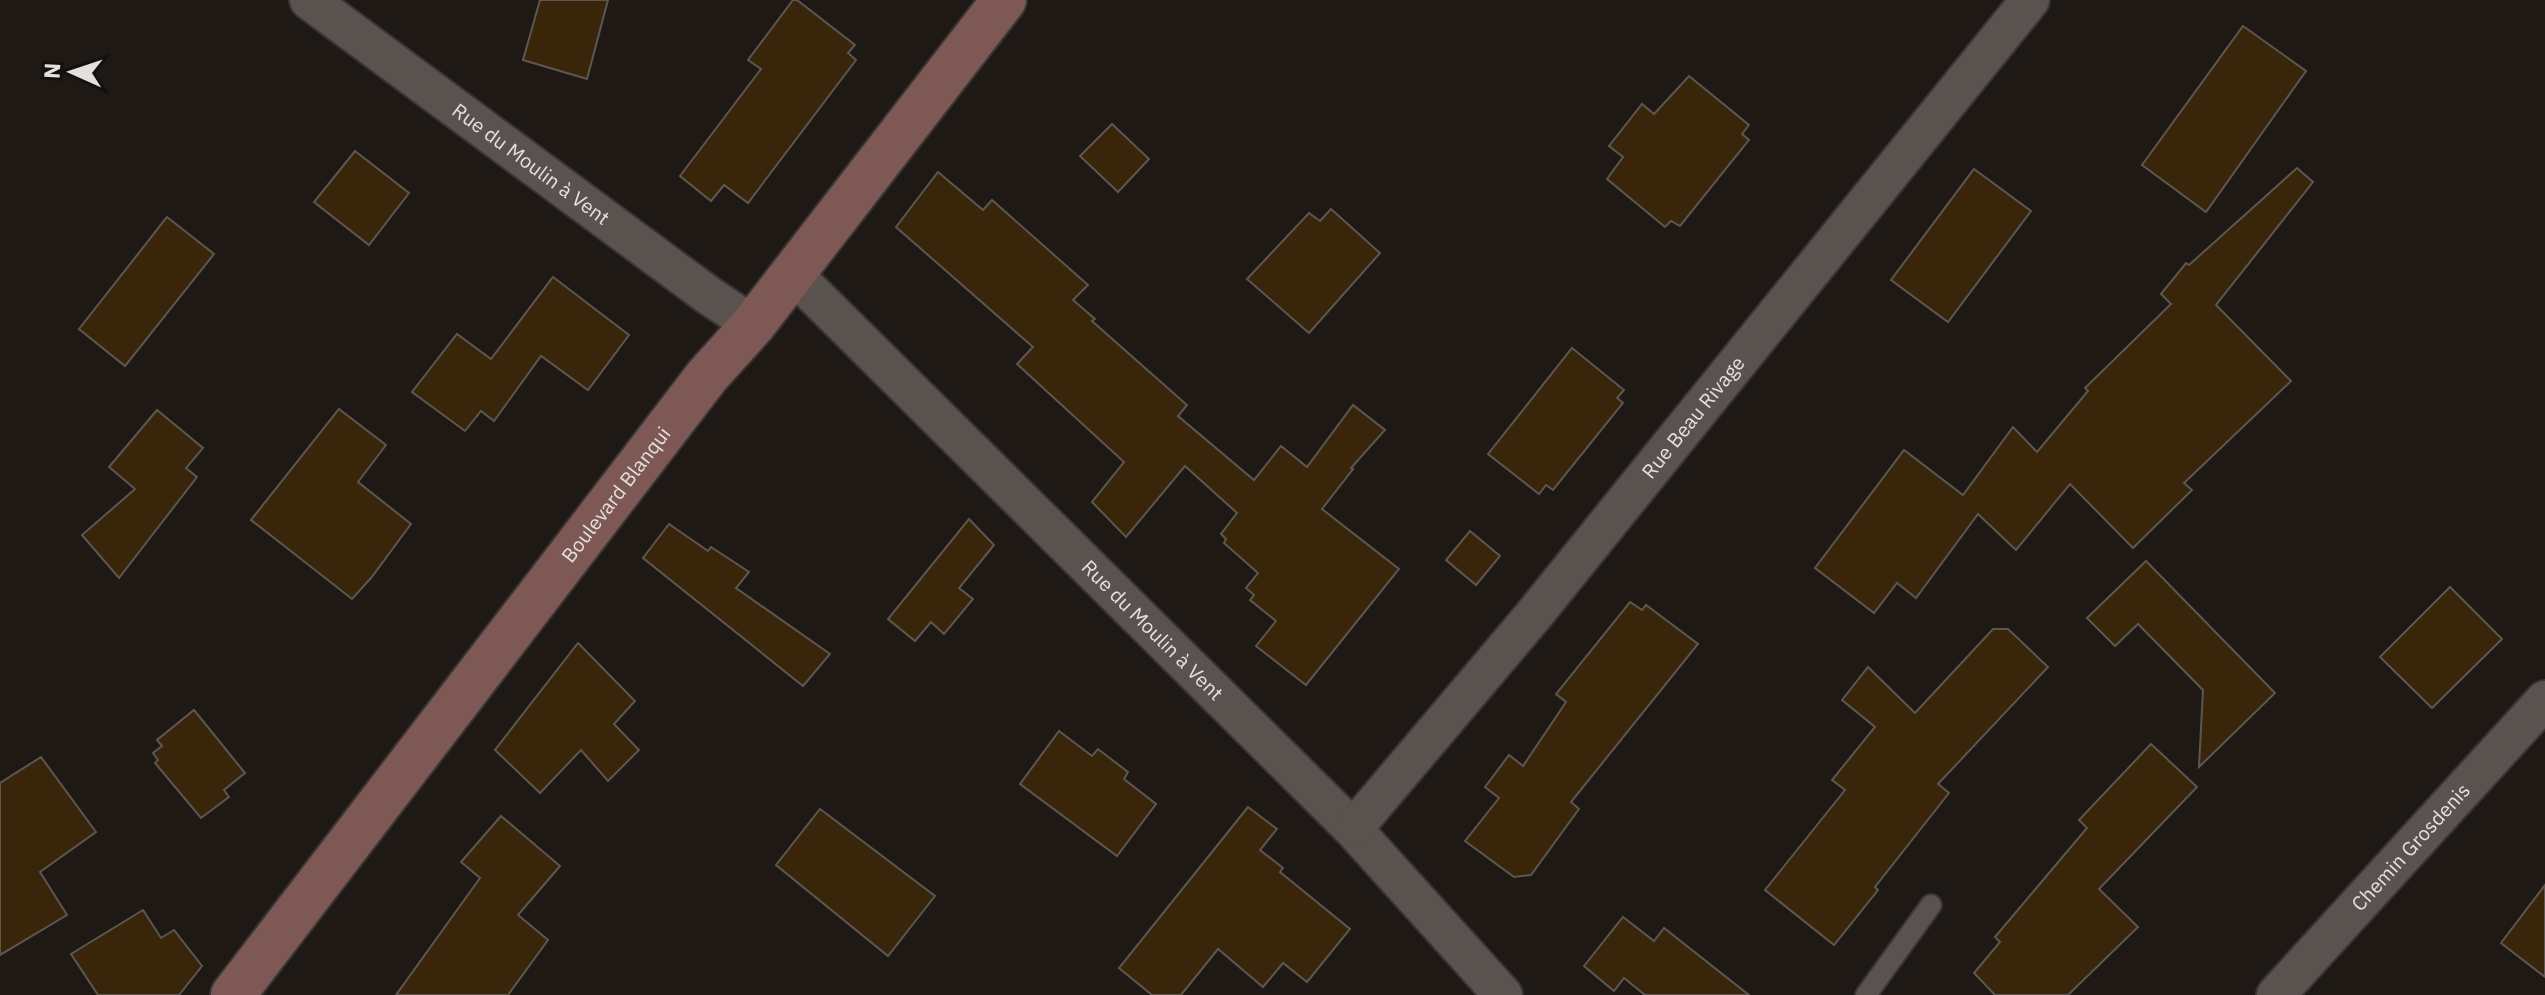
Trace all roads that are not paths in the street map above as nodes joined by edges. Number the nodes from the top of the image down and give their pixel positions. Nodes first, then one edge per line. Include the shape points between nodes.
1 (309, 0) edge
2 (1004, 0) edge
3 (2030, 0) edge
4 (793, 274) junction
5 (753, 325) junction
6 (2545, 700) edge
7 (1353, 829) junction
8 (1931, 905) dead end
9 (233, 995) edge
10 (1503, 995) edge
11 (1866, 995) edge
12 (2276, 995) edge

1 - 5 street, Rue du Moulin à Vent
2 - 4 street, Boulevard Blanqui
3 - 7 street, Rue Beau Rivage via 1533,616
4 - 5 street, Boulevard Blanqui
4 - 7 street, Rue du Moulin à Vent
5 - 9 street, Boulevard Blanqui via 698,389
6 - 12 street, Chemin Grosdenis
7 - 10 street, Rue du Moulin à Vent
8 - 11 lane

